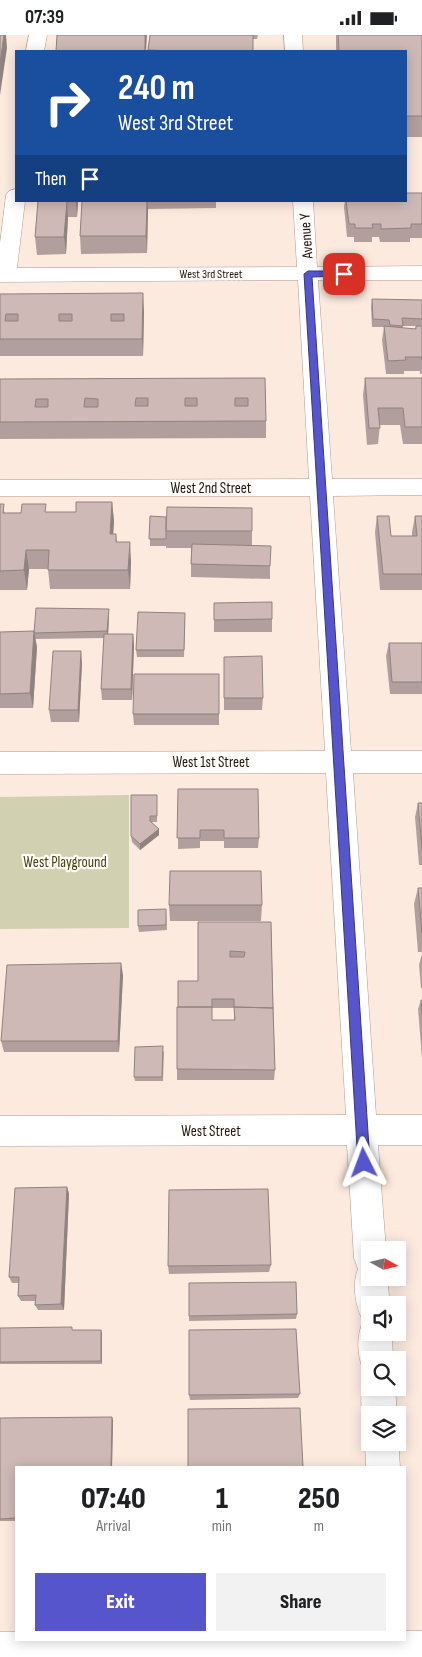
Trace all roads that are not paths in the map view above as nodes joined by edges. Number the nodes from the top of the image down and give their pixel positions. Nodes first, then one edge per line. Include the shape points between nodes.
1 (38, 35) edge
2 (293, 35) edge
3 (35, 50) edge
4 (294, 50) edge
5 (15, 201) edge
6 (303, 202) edge
7 (422, 273) edge
8 (308, 274) junction
9 (3, 275) edge
10 (322, 487) junction
11 (422, 487) edge
12 (0, 488) edge
13 (339, 762) junction
14 (422, 762) edge
15 (0, 763) edge
16 (362, 1130) junction
17 (422, 1130) edge
18 (0, 1131) edge
19 (369, 1241) edge
20 (382, 1451) edge
21 (383, 1466) edge
22 (402, 1649) edge
23 (0, 1651) edge

1 - 3 street
2 - 4 street
5 - 9 street
6 - 8 street, Avenue Y
7 - 8 street, West 3rd Street
8 - 9 street, West 3rd Street
8 - 10 street, Avenue Y
10 - 11 street, West 2nd Street
10 - 12 street, West 2nd Street
10 - 13 street, Avenue Y
13 - 14 street, West 1st Street
13 - 15 street, West 1st Street
13 - 16 street, Avenue Y
16 - 17 street, West Street
16 - 18 street, West Street
16 - 19 street, Avenue Y
20 - 21 street
22 - 23 street

